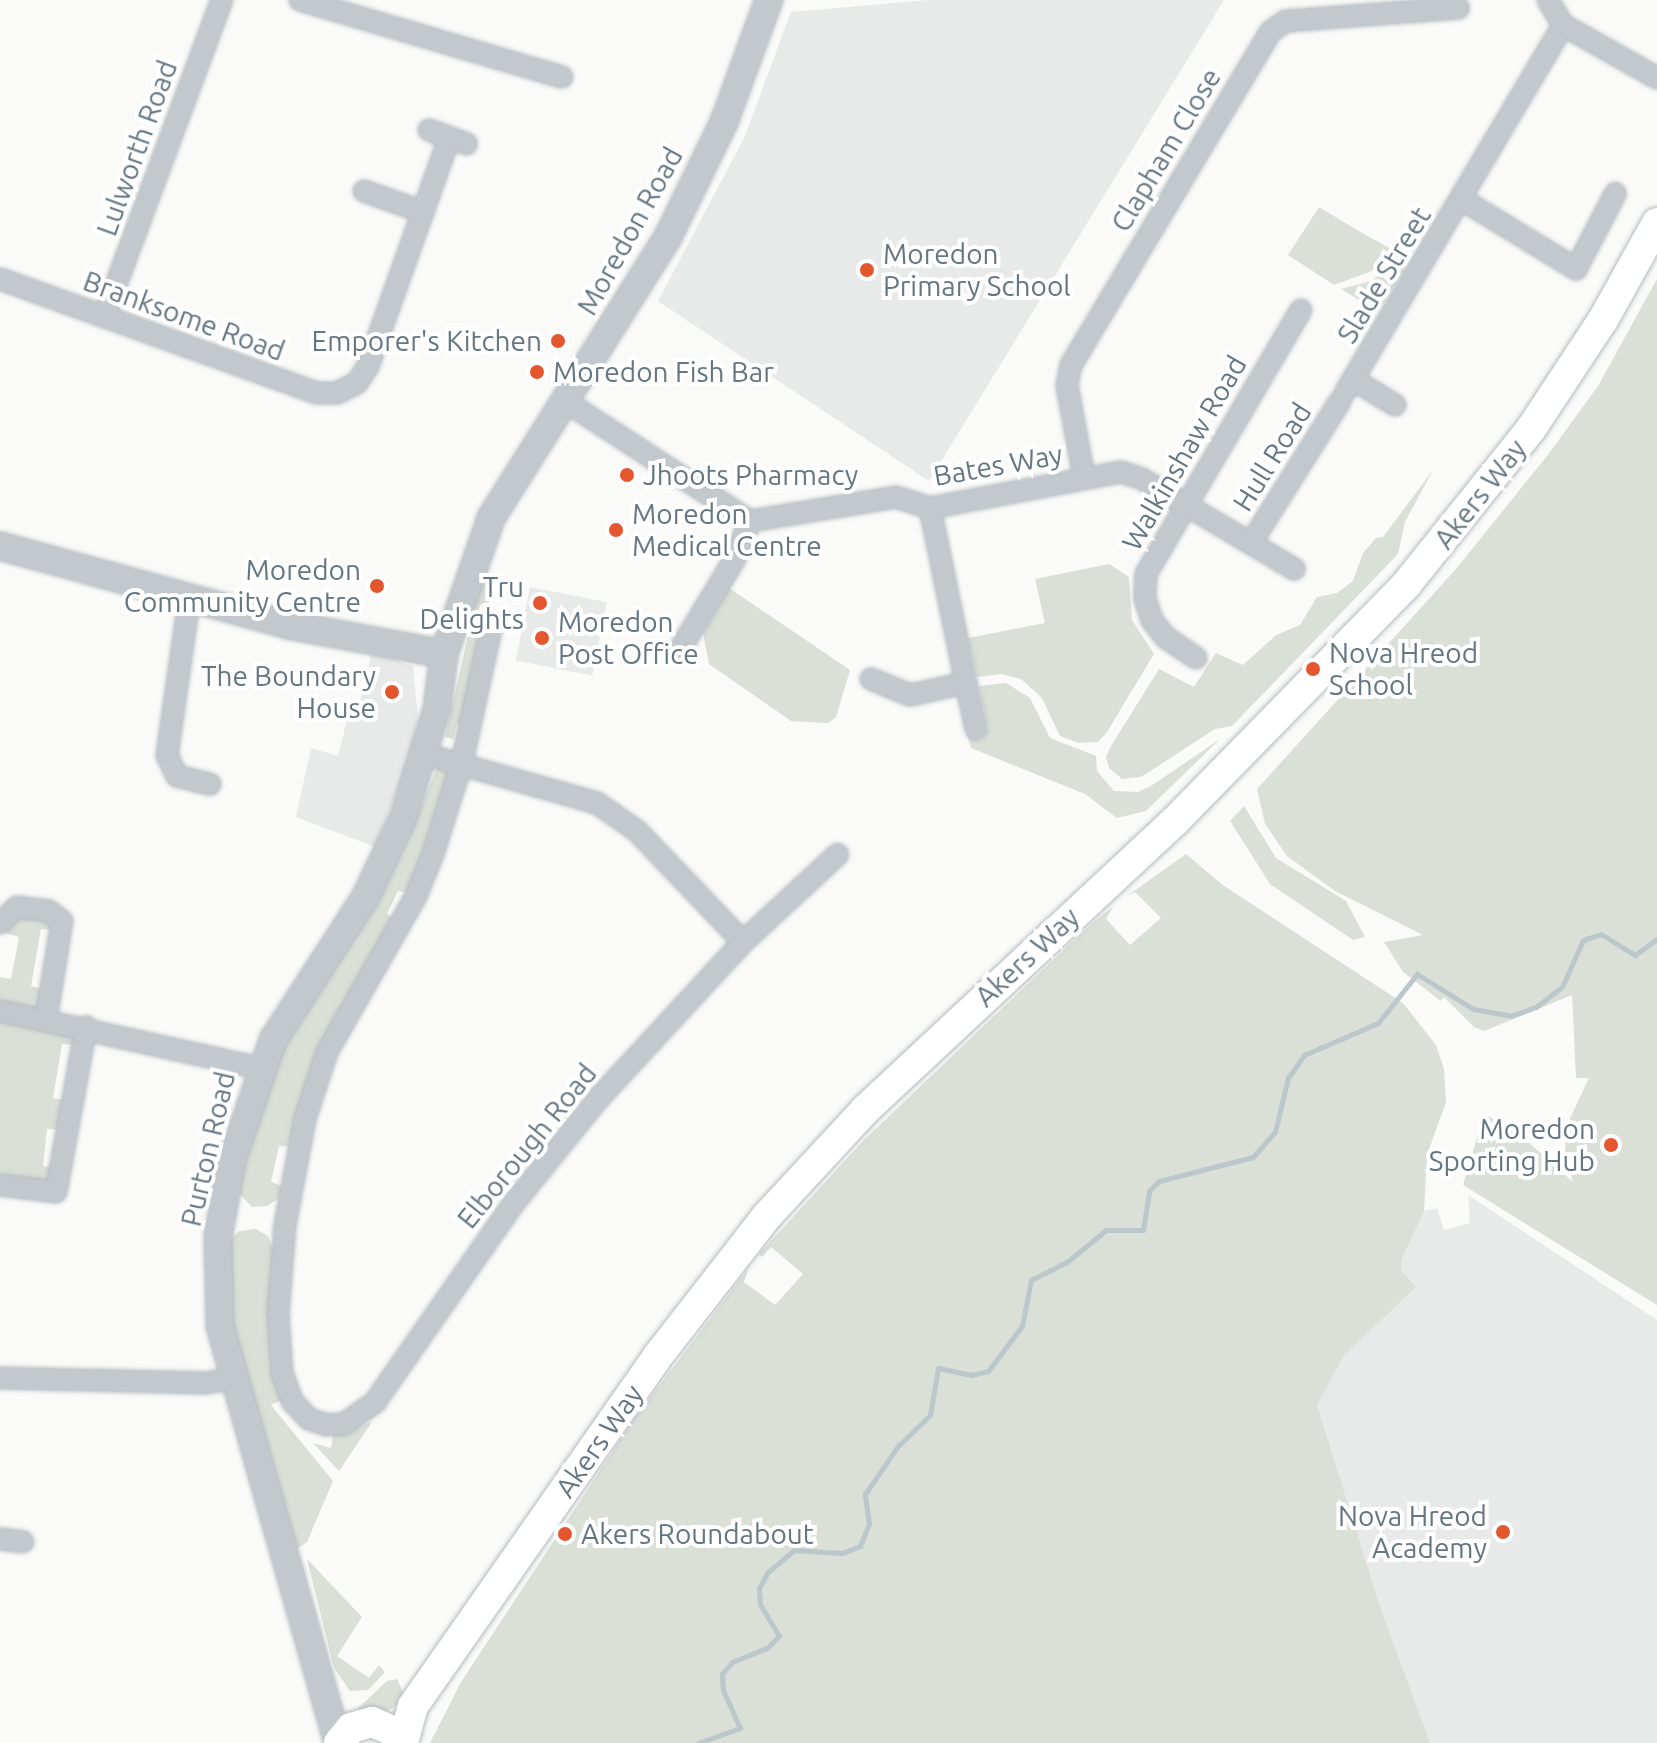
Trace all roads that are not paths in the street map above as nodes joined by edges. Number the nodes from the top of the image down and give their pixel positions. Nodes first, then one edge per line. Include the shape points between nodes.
1 (222, 0) edge
2 (300, 0) edge
3 (769, 0) edge
4 (1548, 0) edge
5 (1459, 8) dead end
6 (1563, 25) junction
7 (562, 77) dead end
8 (1657, 78) edge
9 (429, 130) dead end
10 (364, 191) dead end
11 (1615, 194) dead end
12 (1461, 199) junction
13 (423, 212) junction
14 (1657, 223) edge
15 (0, 279) edge
16 (1301, 310) dead end
17 (104, 317) junction
18 (1347, 391) junction
19 (565, 401) junction
20 (1395, 405) dead end
21 (1084, 477) junction
22 (1185, 503) junction
23 (930, 508) junction
24 (750, 521) junction
25 (1251, 543) junction
26 (0, 546) edge
27 (1294, 569) dead end
28 (189, 601) junction
29 (492, 624) dead end
30 (681, 648) dead end
31 (444, 654) junction
32 (1196, 658) dead end
33 (871, 679) dead end
34 (966, 683) junction
35 (976, 729) dead end
36 (424, 754) junction
37 (462, 762) junction
38 (210, 784) dead end
39 (838, 854) dead end
40 (0, 923) edge
41 (743, 942) junction
42 (0, 1011) edge
43 (46, 1019) junction
44 (86, 1027) junction
45 (260, 1068) junction
46 (0, 1185) edge
47 (0, 1378) edge
48 (233, 1378) junction
49 (0, 1539) edge
50 (23, 1542) dead end
51 (322, 1690) junction
52 (387, 1733) edge
53 (339, 1743) edge

1 - 17 street, Lulworth Road
2 - 7 street
3 - 19 street, Moredon Road via 698,181 634,295
4 - 6 street
5 - 21 street, Clapham Close via 1286,21 1270,32 1071,365 1067,385
6 - 8 street
6 - 12 street, Slade Street
9 - 13 street, Branksome Road via 458,141
10 - 13 street
11 - 12 street, Slade Street via 1576,269
12 - 18 street, Slade Street
13 - 17 street, Branksome Road via 368,366 357,383 343,391 317,393
14 - 52 main road, Akers Way via 1596,331 1531,429 1406,585 1174,822 865,1110 767,1216 658,1356 413,1706
15 - 17 street, Branksome Road
16 - 22 street, Walkinshaw Road
18 - 20 street, Slade Street
18 - 25 street, Hull Road
19 - 24 street
19 - 31 street, Moredon Road via 491,518
21 - 22 street, Bates Way via 1131,474
21 - 23 street, Bates Way
22 - 25 street, Hull Road
22 - 32 street, Walkinshaw Road via 1146,574 1145,598 1158,630
23 - 24 street, Bates Way via 896,497
23 - 34 street
24 - 30 street via 734,560
25 - 27 street, Hull Road
26 - 28 street
28 - 31 street
28 - 38 street via 167,755 177,776
29 - 37 street
31 - 36 street, Purton Road
33 - 34 street via 910,695
34 - 35 street
36 - 37 street
36 - 45 street, Purton Road via 383,866 293,1003
37 - 41 street via 559,789 611,812 646,840
37 - 41 street, Elborough Road via 416,896 327,1052 305,1119 285,1225 278,1313 282,1373 292,1401 317,1424 344,1424 365,1412 556,1150
39 - 41 street, Elborough Road
40 - 43 street via 17,907 49,911 62,921
42 - 43 street
43 - 44 street
44 - 45 street
44 - 46 street via 56,1192
45 - 48 street, Purton Road via 232,1160 218,1237 218,1315
47 - 48 street via 206,1383
48 - 51 street, Purton Road
49 - 50 street
51 - 52 street
51 - 53 street, Purton Road
52 - 53 main road, Akers Way via 351,1728

